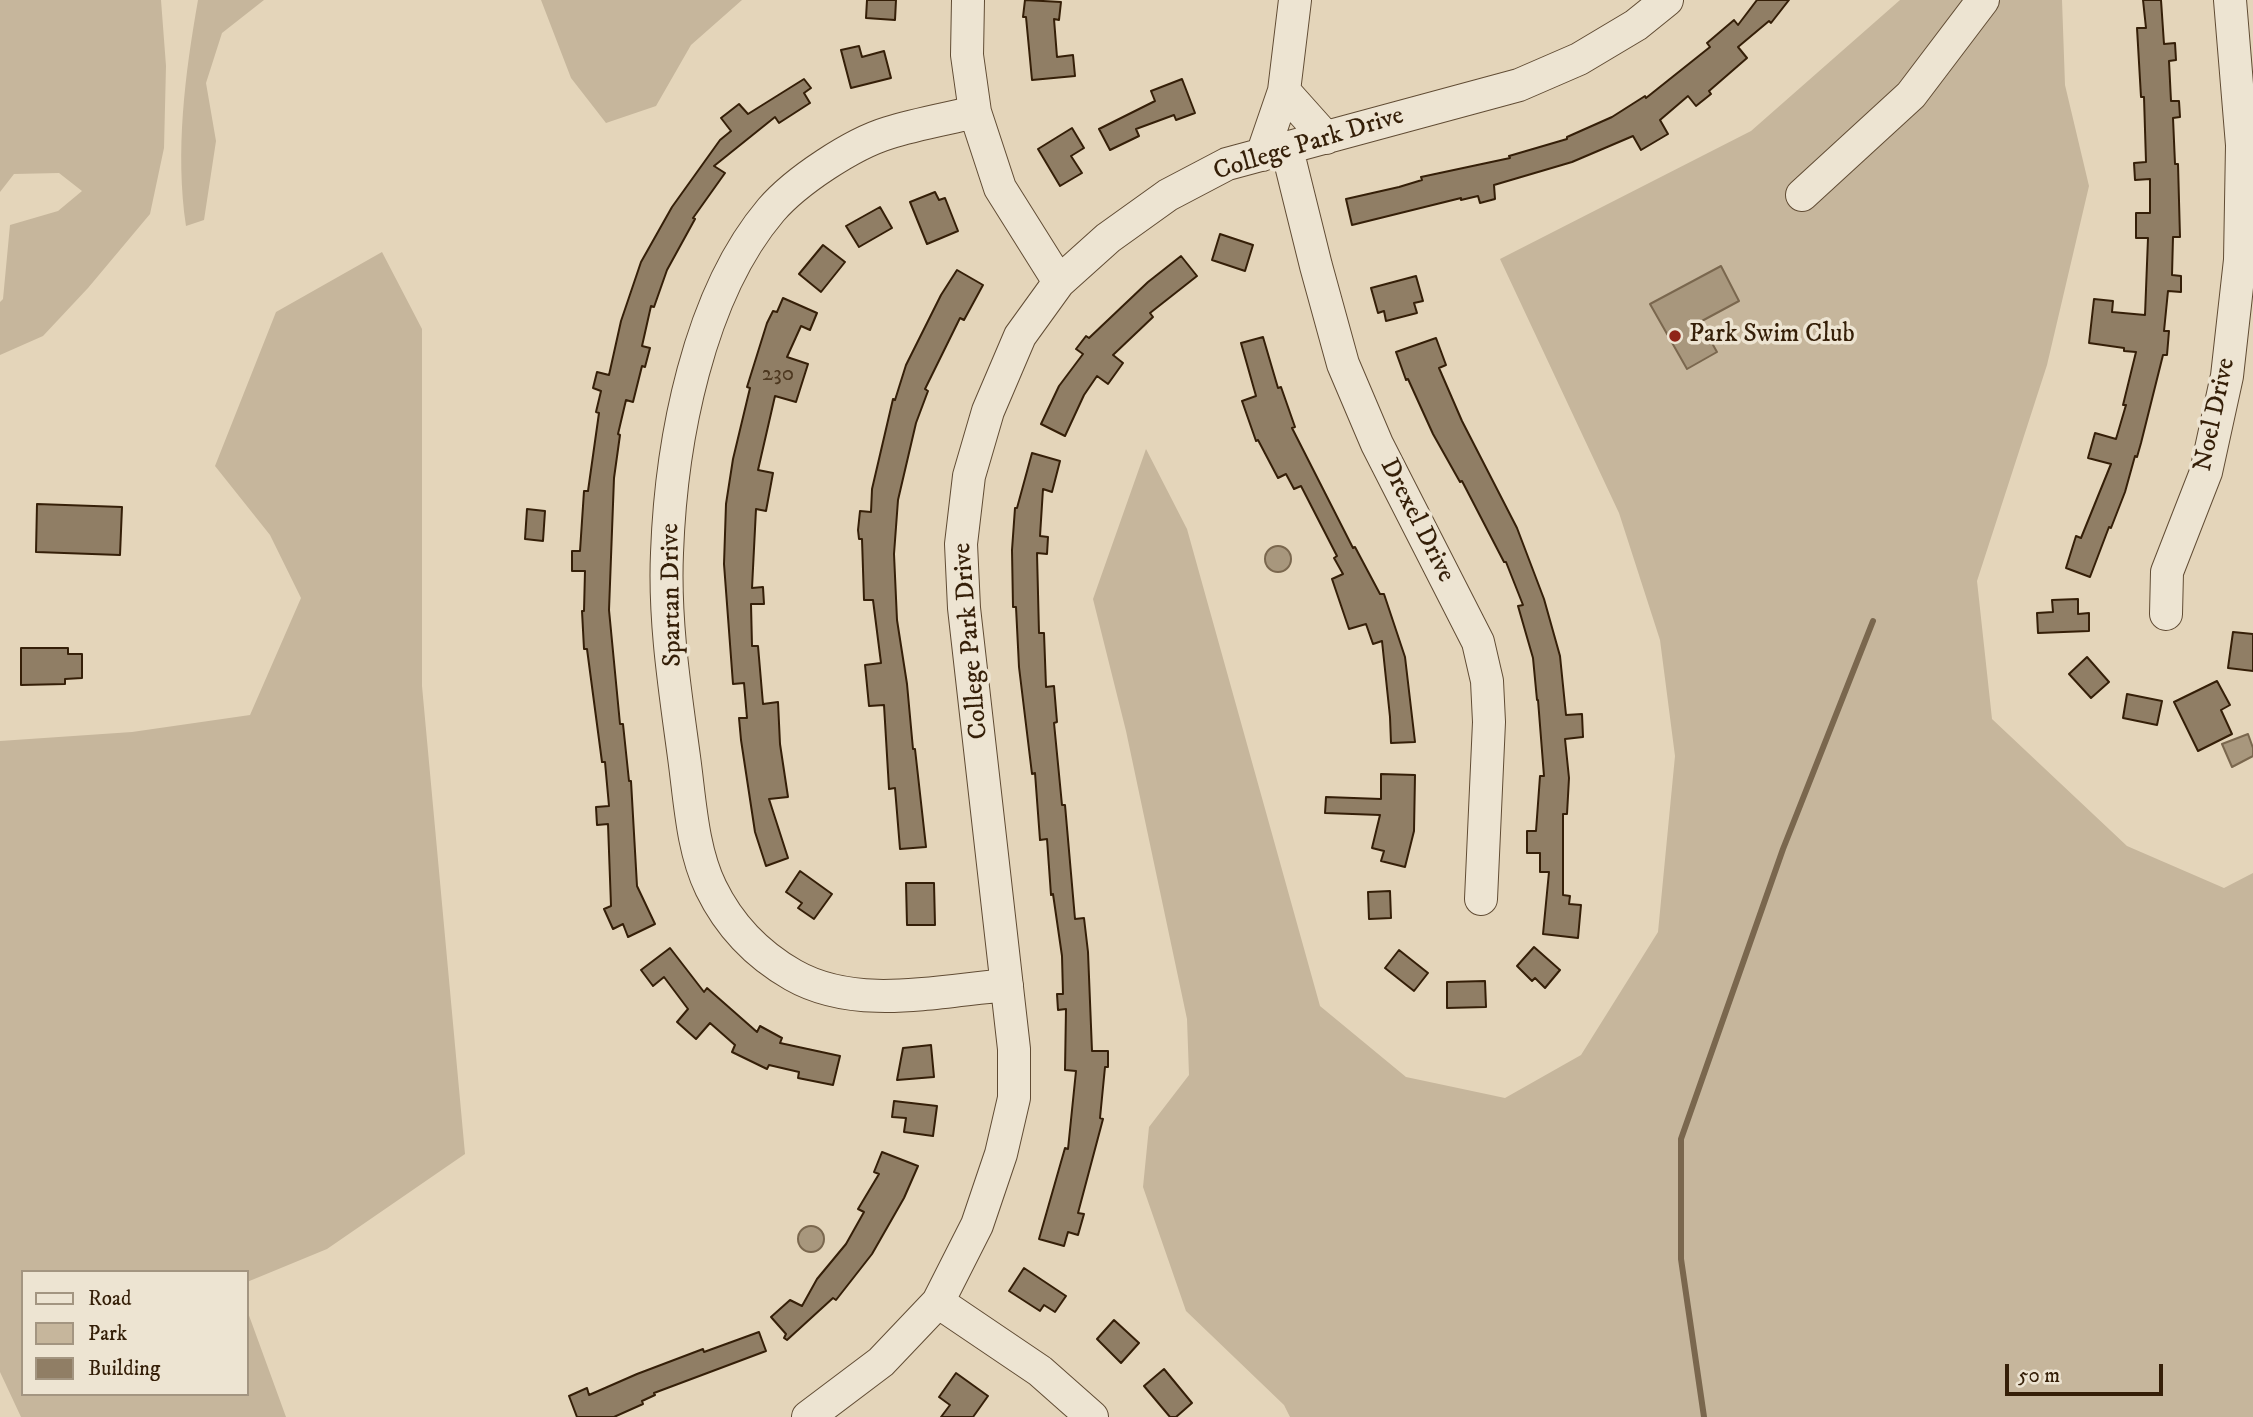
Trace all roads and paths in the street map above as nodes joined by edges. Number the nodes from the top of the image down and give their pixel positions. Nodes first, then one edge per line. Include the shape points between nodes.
1 (968, 0) edge
2 (1295, 0) edge
3 (1667, 0) edge
4 (1983, 0) edge
5 (2230, 0) edge
6 (1284, 91) junction
7 (975, 111) junction
8 (1326, 138) junction
9 (1275, 152) junction
10 (1802, 195) dead end
11 (1059, 282) junction
12 (2166, 614) dead end
13 (1481, 900) dead end
14 (1007, 985) junction
15 (938, 1302) junction
16 (808, 1417) edge
17 (1092, 1417) edge

1 - 7 street via 967,55
2 - 6 street
3 - 8 street, College Park Drive via 1636,25 1579,59 1519,85
4 - 10 street via 1911,95
5 - 12 street, Noel Drive via 2242,145 2240,260 2227,376 2206,472 2167,572
6 - 8 street
6 - 9 street
7 - 11 street via 1000,188
7 - 14 street, Spartan Drive via 884,134 839,156 772,209 746,246 721,288 701,342 684,411 667,553 668,613 697,843 710,886 730,922 761,953 794,976 828,990 874,997
8 - 9 street, College Park Drive
9 - 11 street, College Park Drive via 1227,164 1168,195 1108,238
9 - 13 street, Drexel Drive via 1316,266 1343,364 1377,444 1478,642 1488,681 1489,722
11 - 14 street, College Park Drive via 1020,336 988,411 969,476 961,544 964,608
14 - 15 street, College Park Drive via 1014,1098 977,1225
15 - 16 street, College Park Drive via 881,1362
15 - 17 street via 1040,1371

